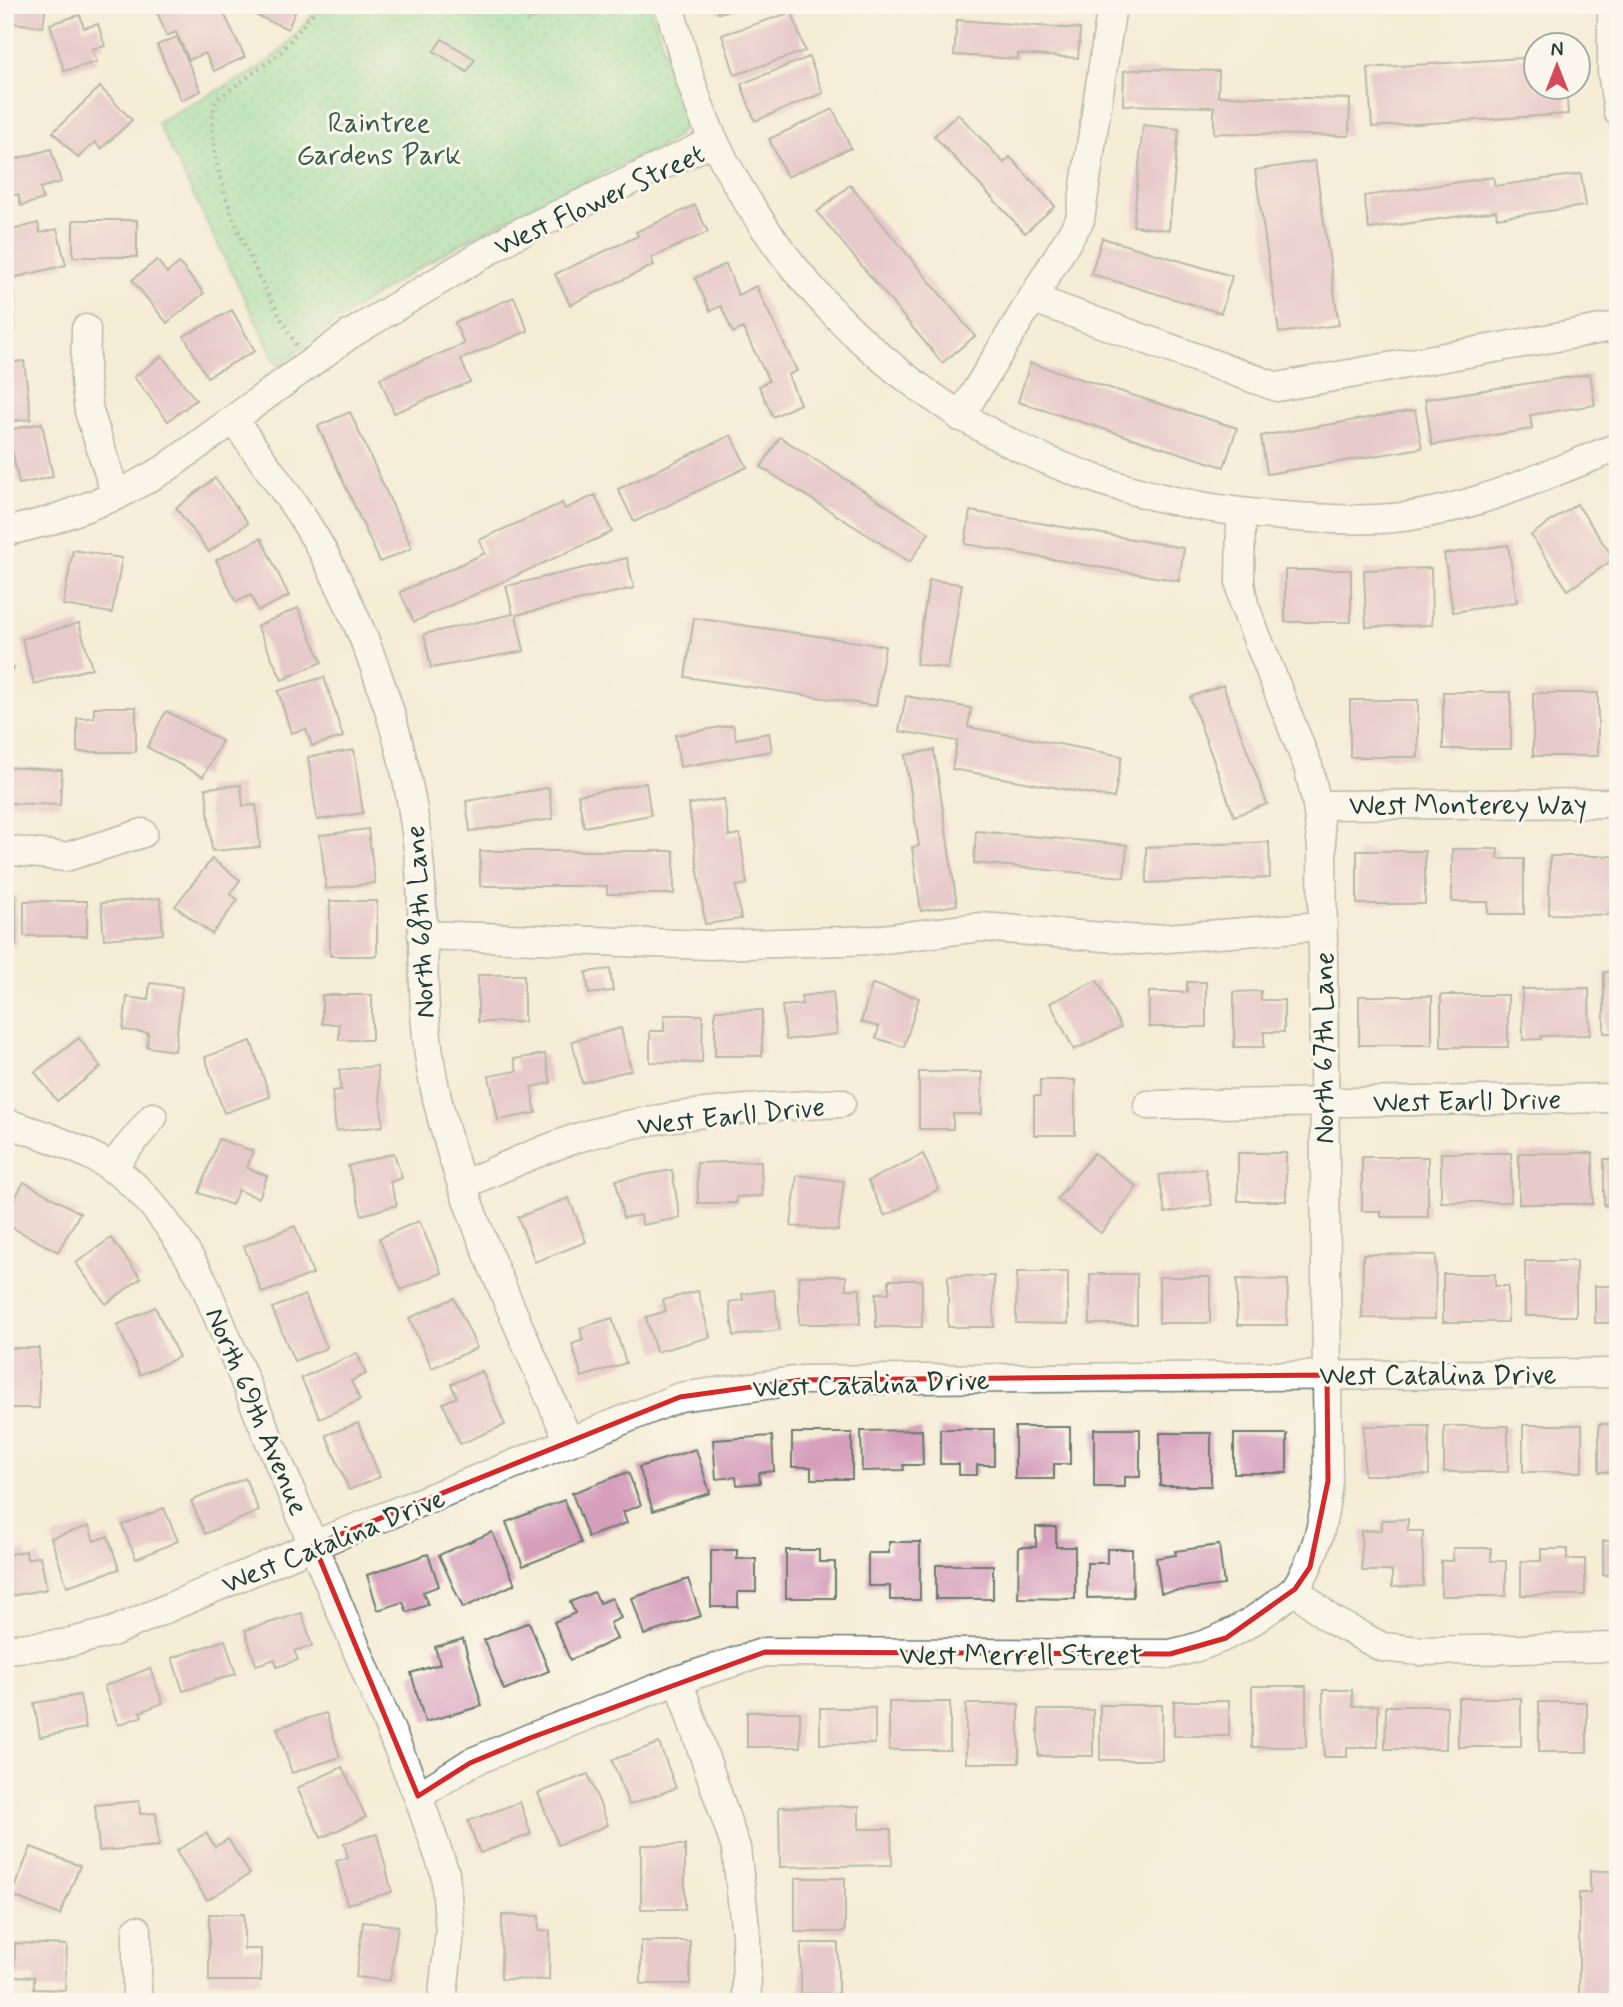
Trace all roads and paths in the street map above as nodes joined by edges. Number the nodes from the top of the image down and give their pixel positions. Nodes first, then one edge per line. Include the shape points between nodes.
1 (320, 5) edge
2 (669, 5) edge
3 (1112, 5) edge
4 (1612, 5) edge
5 (1618, 112) edge
6 (714, 142) junction
7 (1034, 299) junction
8 (1618, 326) edge
9 (86, 329) dead end
10 (299, 350) dead end
11 (960, 417) junction
12 (234, 420) junction
13 (1618, 447) edge
14 (116, 496) junction
15 (1241, 513) junction
16 (5, 531) edge
17 (1618, 803) edge
18 (1317, 805) junction
19 (143, 833) dead end
20 (5, 850) edge
21 (1322, 926) junction
22 (422, 935) junction
23 (1618, 1098) edge
24 (1323, 1101) junction
25 (841, 1102) dead end
26 (1148, 1105) dead end
27 (153, 1117) dead end
28 (5, 1123) edge
29 (111, 1168) junction
30 (463, 1185) junction
31 (1618, 1373) edge
32 (1327, 1375) junction
33 (569, 1442) junction
34 (314, 1545) junction
35 (1295, 1589) junction
36 (1618, 1647) edge
37 (5, 1649) edge
38 (678, 1680) junction
39 (418, 1796) junction
40 (137, 1930) dead end
41 (137, 2002) edge
42 (442, 2002) edge
43 (747, 2002) edge

1 - 10 path via 278,55 216,100 213,115 219,167 243,242
2 - 6 street
3 - 7 street via 1080,220
4 - 5 street via 1612,72
6 - 11 street, West Flower Street via 783,252 848,327 910,382
6 - 12 street, West Flower Street via 513,236 349,335
7 - 8 street via 1277,387
7 - 11 street
9 - 14 street via 89,411
11 - 15 street, West Flower Street via 1058,467 1110,485 1169,502
12 - 14 street, West Flower Street via 165,469
12 - 22 street, North 68th Lane via 330,566 370,655 407,778 419,858
13 - 15 street, West Flower Street via 1440,510 1394,518
14 - 16 street, West Flower Street
15 - 18 street, North 67th Lane via 1244,605 1294,729
17 - 18 street, West Monterey Way
18 - 21 street, North 67th Lane
19 - 20 street via 66,857
21 - 22 street via 1141,940 981,927 875,940 710,945
21 - 24 street, North 67th Lane
22 - 30 street, North 68th Lane via 428,1055
23 - 24 street, West Earll Drive
24 - 26 street, West Earll Drive
24 - 32 street, North 67th Lane
25 - 30 street, West Earll Drive via 661,1118 568,1142
27 - 29 street
28 - 29 street, North 69th Avenue
29 - 34 street, North 69th Avenue via 152,1205 202,1281
30 - 33 street, North 68th Lane
31 - 32 street, West Catalina Drive
32 - 33 street, West Catalina Drive via 801,1380 680,1397
32 - 35 street, North 67th Lane via 1324,1518 1310,1567
33 - 34 street, West Catalina Drive
34 - 37 street, West Catalina Drive via 112,1632 63,1644
34 - 39 street, North 69th Avenue
35 - 36 street via 1330,1619 1382,1647 1420,1651
35 - 38 street, West Merrell Street via 1259,1619 1226,1638 1170,1654 765,1652
38 - 39 street, West Merrell Street via 470,1763
38 - 43 street via 736,1848 747,1935
39 - 42 street, North 69th Avenue via 445,1873 450,1932
40 - 41 street

